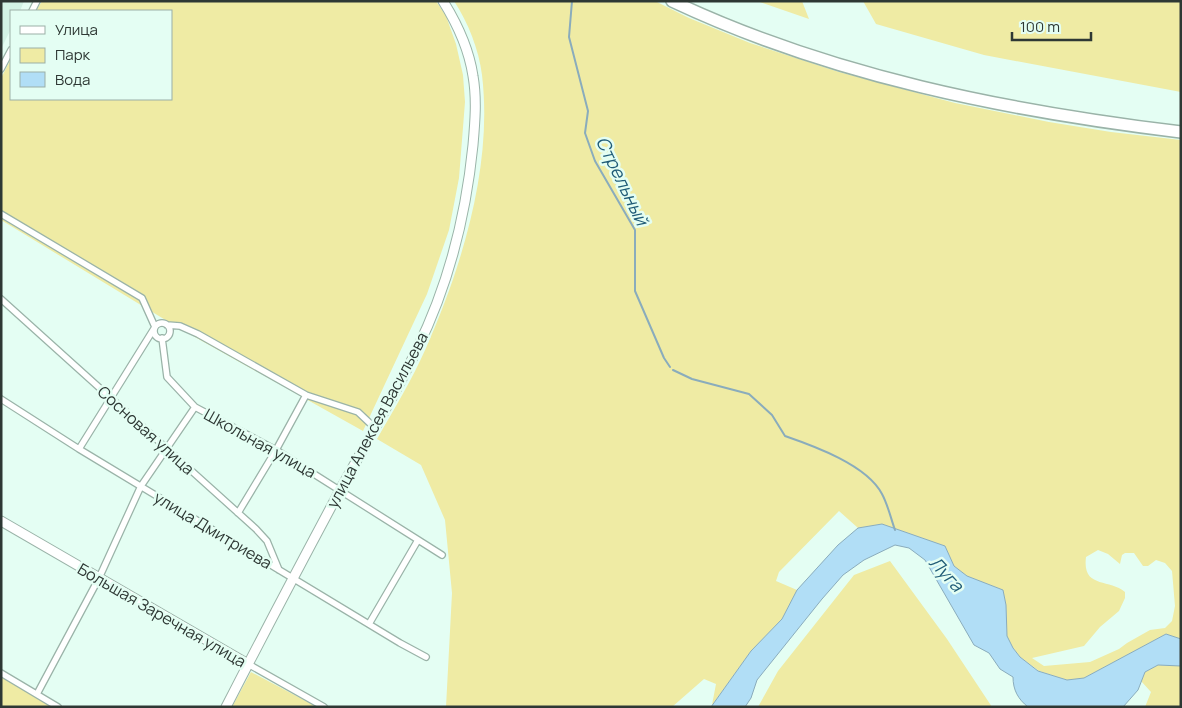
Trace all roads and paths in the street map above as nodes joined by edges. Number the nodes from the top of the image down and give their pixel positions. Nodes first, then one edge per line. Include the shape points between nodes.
1 (443, 1) edge
2 (672, 1) edge
3 (10, 52) edge
4 (1, 70) edge
5 (1181, 132) edge
6 (1, 214) edge
7 (1, 299) edge
8 (167, 325) junction
9 (153, 330) junction
10 (162, 338) junction
11 (306, 395) junction
12 (110, 397) junction
13 (2, 402) edge
14 (195, 407) junction
15 (376, 429) junction
16 (80, 449) junction
17 (167, 449) junction
18 (276, 450) junction
19 (141, 486) junction
20 (341, 489) junction
21 (238, 513) junction
22 (1, 521) edge
23 (418, 540) junction
24 (442, 555) dead end
25 (279, 570) junction
26 (99, 578) junction
27 (293, 578) junction
28 (369, 624) junction
29 (426, 657) dead end
30 (248, 664) junction
31 (1, 673) edge
32 (37, 694) junction
33 (58, 707) edge
34 (226, 707) edge
35 (324, 707) edge

1 - 15 main road, улица Алексея Васильева via 464,43 473,74 475,101 470,171 458,232 436,304 418,348
2 - 5 highway via 791,48 919,85 1029,110
3 - 4 street
6 - 9 street via 142,298
7 - 12 street, Сосновая улица
8 - 9 street via 160,323
8 - 10 street via 168,335
8 - 11 street via 180,326 198,334
9 - 10 street
9 - 12 street
10 - 14 street, Школьная улица via 167,377
11 - 15 street via 358,412
11 - 18 street
12 - 16 street
12 - 17 street, Сосновая улица
13 - 16 street, улица Дмитриева
14 - 17 street
14 - 18 street, Школьная улица
15 - 20 main road, улица Алексея Васильева
16 - 19 street, улица Дмитриева
17 - 19 street
17 - 21 street, Сосновая улица
18 - 20 street, Школьная улица
18 - 21 street
19 - 25 street, улица Дмитриева
19 - 26 street
20 - 23 street, Школьная улица
20 - 27 main road, улица Алексея Васильева
21 - 25 street, Сосновая улица via 268,541
22 - 26 main road, Большая Заречная улица
23 - 24 street, Школьная улица
23 - 28 street
25 - 27 street, улица Дмитриева
26 - 30 main road, Большая Заречная улица
26 - 32 street
27 - 28 street, улица Дмитриева
27 - 30 main road, улица Алексея Васильева
28 - 29 street, улица Дмитриева
30 - 34 main road, улица Алексея Васильева
30 - 35 street, Большая Заречная улица
31 - 32 street
32 - 33 street

